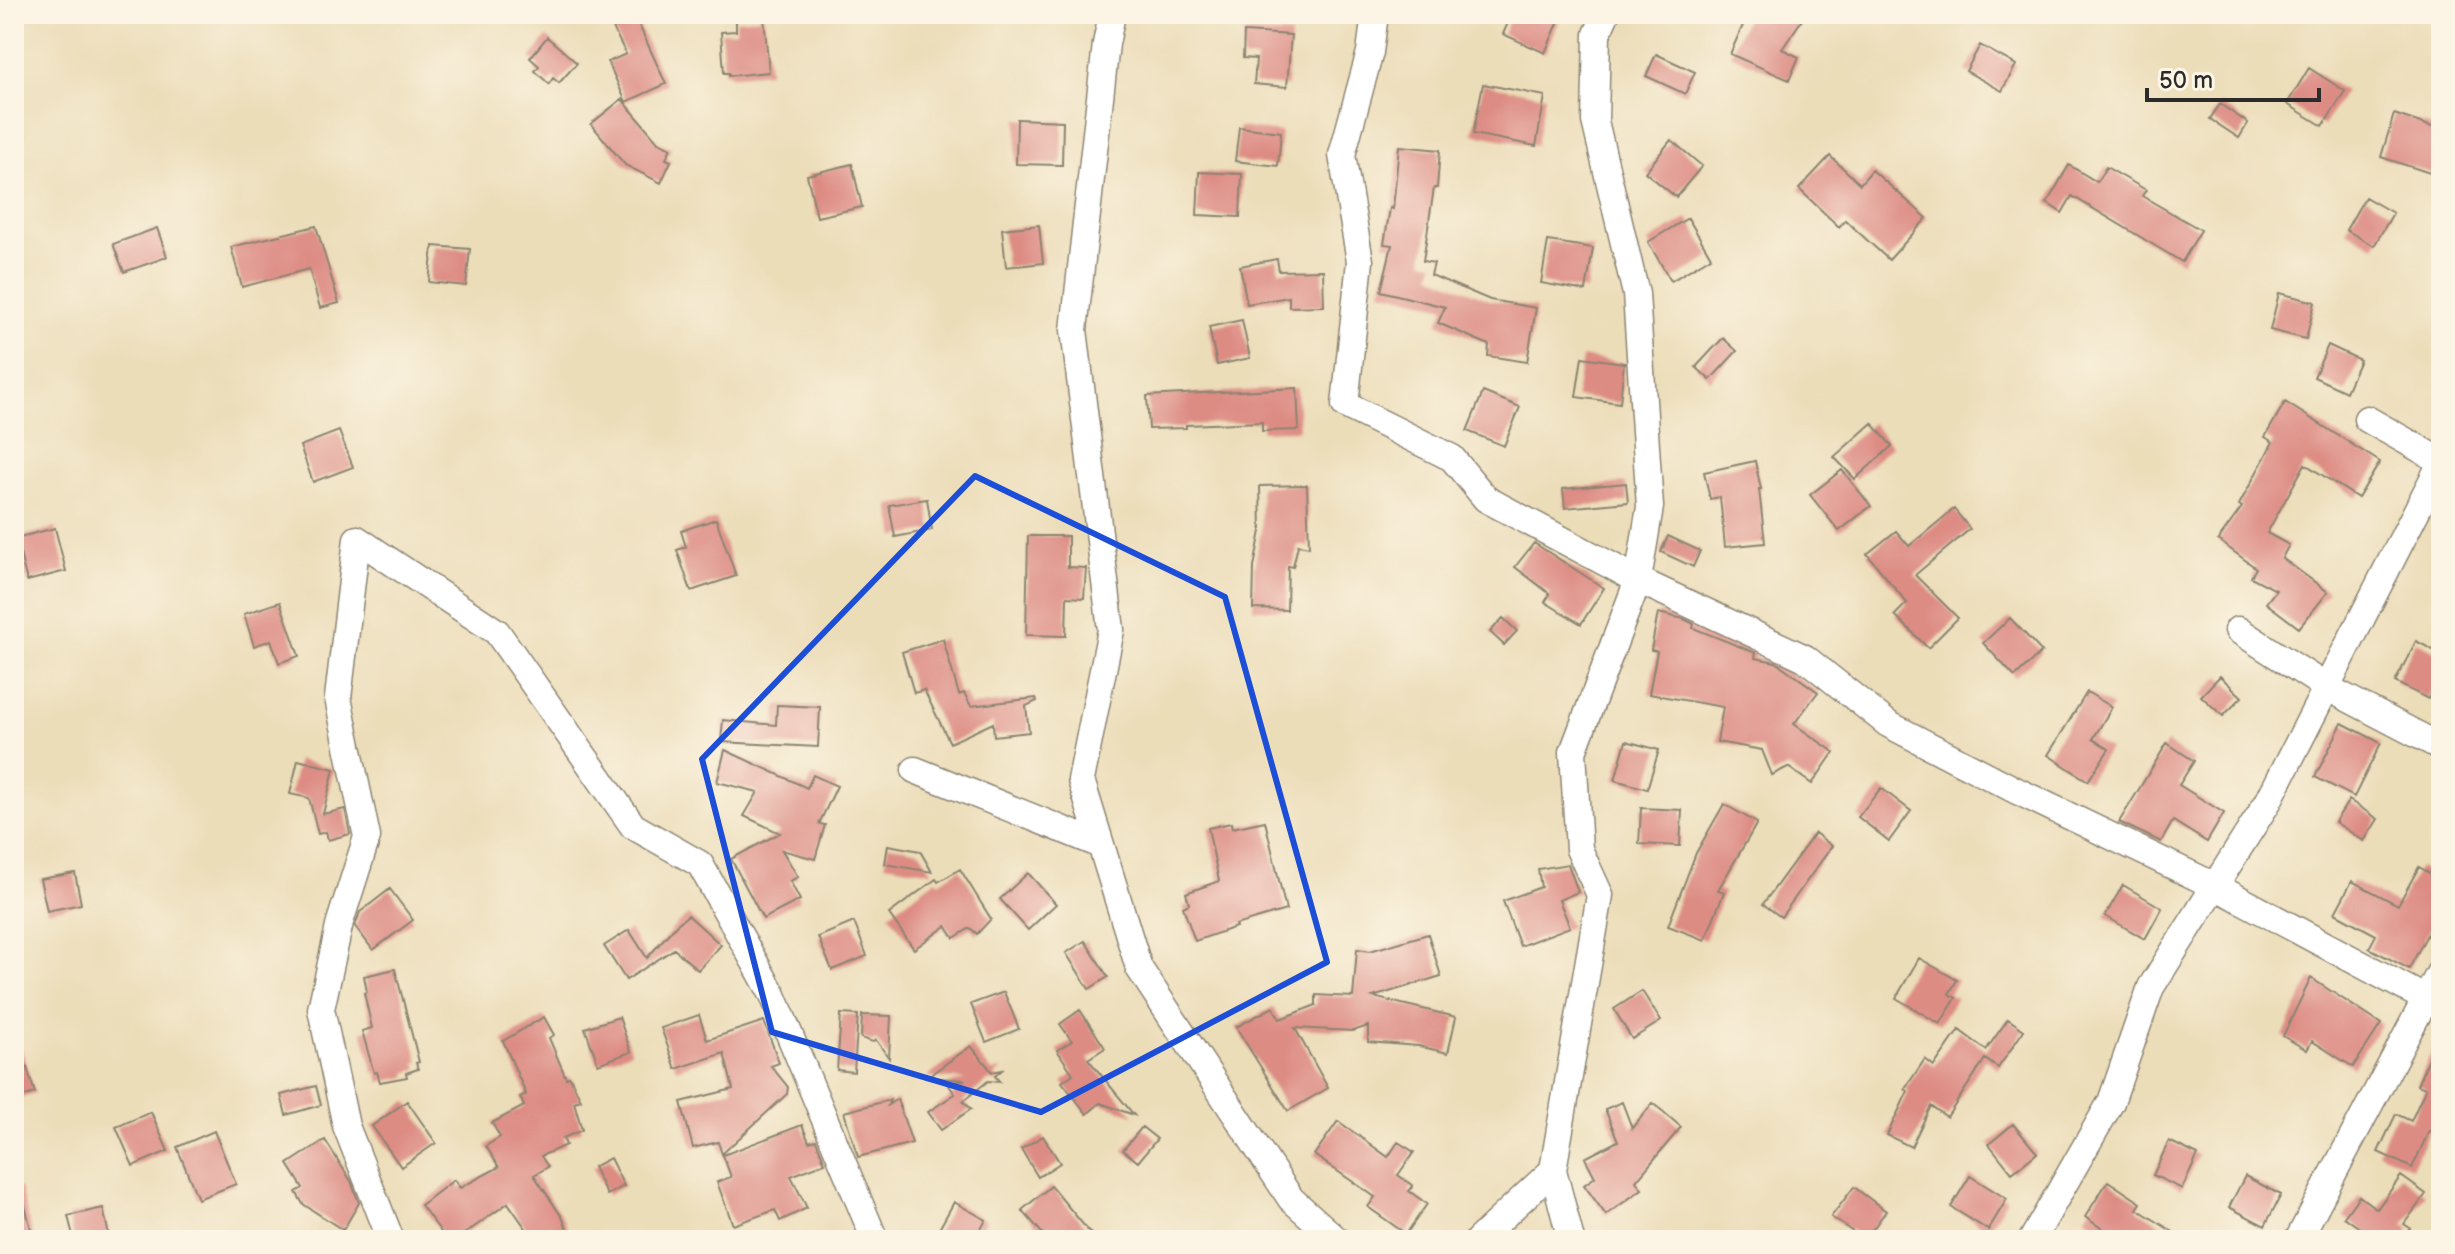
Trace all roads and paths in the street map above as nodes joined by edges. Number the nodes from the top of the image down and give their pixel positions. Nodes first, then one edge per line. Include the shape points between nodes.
1 (1112, 14) edge
2 (1375, 14) edge
3 (1606, 14) edge
4 (2367, 419) dead end
5 (2441, 462) edge
6 (1638, 580) junction
7 (2238, 630) dead end
8 (2326, 687) junction
9 (2441, 747) edge
10 (915, 770) dead end
11 (1101, 845) junction
12 (2215, 886) junction
13 (2441, 970) edge
14 (2433, 1003) edge
15 (1553, 1170) junction
16 (391, 1240) edge
17 (875, 1240) edge
18 (1337, 1240) edge
19 (1478, 1240) edge
20 (1571, 1240) edge
21 (2032, 1240) edge
22 (2298, 1240) edge

1 - 11 street via 1074,330 1111,630 1081,780
2 - 6 street via 1342,155 1360,261 1345,405 1452,458 1486,499
3 - 6 street via 1597,34 1595,121 1636,294 1650,507
4 - 5 street
5 - 8 street
6 - 12 street via 1805,658 1888,724
6 - 15 street via 1573,752 1579,849 1600,895
7 - 8 street
8 - 9 street
8 - 12 street via 2268,802
10 - 11 street
11 - 18 street via 1139,968 1291,1199
12 - 14 street
12 - 21 street via 2151,987 2111,1102
13 - 14 street
14 - 22 street
15 - 19 street
15 - 20 street
16 - 17 street via 346,1126 321,1009 340,922 367,837 338,698 357,539 497,632 633,826 700,864 773,995

